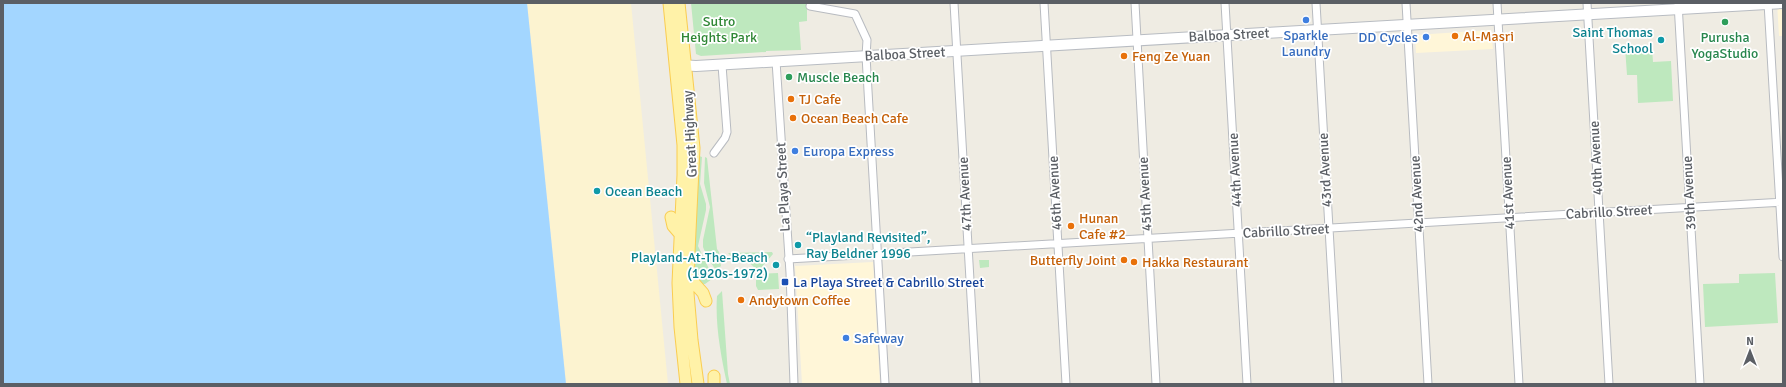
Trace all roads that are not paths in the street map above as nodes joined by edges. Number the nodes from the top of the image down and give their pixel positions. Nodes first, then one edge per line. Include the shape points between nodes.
1 (669, 3) edge
2 (679, 3) edge
3 (954, 3) edge
4 (1044, 3) edge
5 (1134, 3) edge
6 (1225, 3) edge
7 (1316, 3) edge
8 (1406, 3) edge
9 (1497, 3) edge
10 (1587, 3) edge
11 (1783, 3) edge
12 (1768, 4) edge
13 (810, 6) dead end
14 (1678, 6) edge
15 (1588, 15) junction
16 (1498, 20) junction
17 (1407, 25) junction
18 (1317, 30) junction
19 (1227, 36) junction
20 (1137, 41) junction
21 (1047, 46) junction
22 (956, 51) junction
23 (866, 56) junction
24 (776, 62) junction
25 (680, 65) junction
26 (722, 65) junction
27 (714, 153) dead end
28 (1781, 202) edge
29 (1690, 208) junction
30 (1599, 213) junction
31 (671, 217) dead end
32 (1509, 218) junction
33 (1419, 223) junction
34 (1329, 228) junction
35 (679, 233) junction
36 (1238, 234) junction
37 (1148, 239) junction
38 (1058, 244) junction
39 (968, 249) junction
40 (878, 254) junction
41 (1783, 257) edge
42 (788, 259) junction
43 (688, 276) junction
44 (706, 301) dead end
45 (686, 384) edge
46 (698, 384) edge
47 (794, 384) edge
48 (885, 384) edge
49 (976, 384) edge
50 (1066, 384) edge
51 (1156, 384) edge
52 (1247, 384) edge
53 (1338, 384) edge
54 (1428, 384) edge
55 (1519, 384) edge
56 (1609, 384) edge
57 (1700, 384) edge

1 - 25 main road, Great Highway
2 - 25 main road, Great Highway
3 - 22 street, 47th Avenue
4 - 21 street, 46th Avenue
5 - 20 street, 45th Avenue
6 - 19 street, 44th Avenue
7 - 18 street, 43rd Avenue
8 - 17 street, 42nd Avenue
9 - 16 street, 41st Avenue
10 - 15 street, 40th Avenue
11 - 12 street, Balboa Street
12 - 14 street, Balboa Street
12 - 28 street
13 - 23 street via 857,15 866,40
14 - 15 street, Balboa Street
14 - 29 street, 39th Avenue
15 - 16 street, Balboa Street
15 - 30 street, 40th Avenue
16 - 17 street, Balboa Street
16 - 32 street, 41st Avenue
17 - 18 street, Balboa Street
17 - 33 street, 42nd Avenue
18 - 19 street, Balboa Street
18 - 34 street, 43rd Avenue
19 - 20 street, Balboa Street
19 - 36 street, 44th Avenue
20 - 21 street, Balboa Street
20 - 37 street, 45th Avenue
21 - 22 street, Balboa Street
21 - 38 street, 46th Avenue
22 - 23 street, Balboa Street
22 - 39 street, 47th Avenue
23 - 24 street, Balboa Street
23 - 40 street
24 - 26 street, Balboa Street
24 - 42 street, La Playa Street
25 - 26 street, Balboa Street
25 - 35 main road, Great Highway via 683,152
25 - 43 main road, Great Highway via 694,160
26 - 27 street via 727,132
28 - 29 street, Cabrillo Street
28 - 41 street
29 - 30 street, Cabrillo Street
29 - 57 street, 39th Avenue
30 - 32 street, Cabrillo Street
30 - 56 street, 40th Avenue
31 - 35 main road via 673,226
32 - 33 street, Cabrillo Street
32 - 55 street, 41st Avenue
33 - 34 street, Cabrillo Street
33 - 54 street, 42nd Avenue
34 - 36 street, Cabrillo Street
34 - 53 street, 43rd Avenue
35 - 45 main road, Great Highway via 678,305
36 - 37 street, Cabrillo Street
36 - 52 street, 44th Avenue
37 - 38 street, Cabrillo Street
37 - 51 street, 45th Avenue
38 - 39 street, Cabrillo Street
38 - 50 street, 46th Avenue
39 - 40 street, Cabrillo Street
39 - 49 street, 47th Avenue
40 - 42 street, Cabrillo Street
40 - 48 street
42 - 47 street, La Playa Street
43 - 44 main road via 703,293
43 - 46 main road, Great Highway via 691,333

